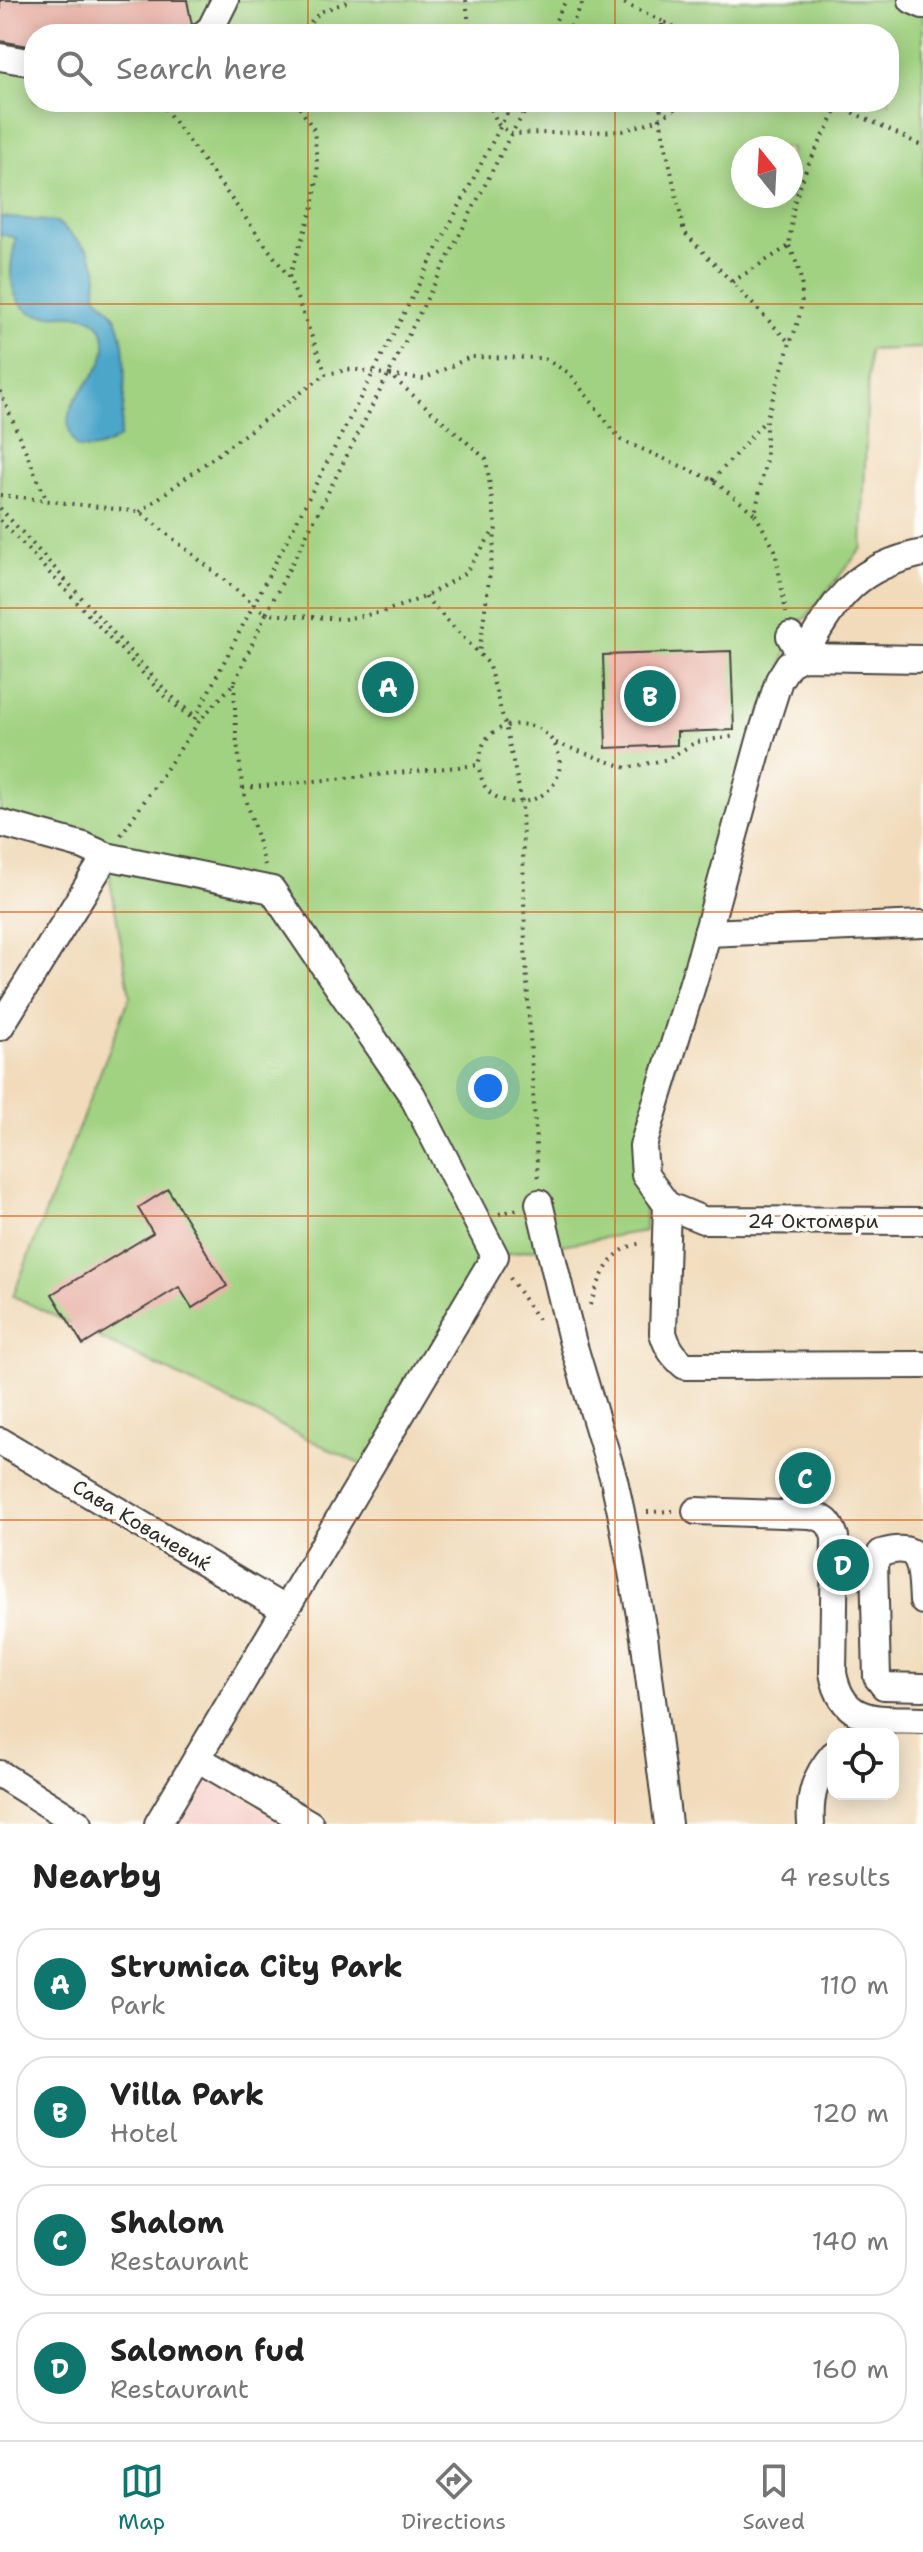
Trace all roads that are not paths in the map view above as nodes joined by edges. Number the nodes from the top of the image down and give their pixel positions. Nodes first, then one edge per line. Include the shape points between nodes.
1 (225, 0) edge
2 (912, 0) edge
3 (923, 5) edge
4 (213, 24) edge
5 (0, 57) edge
6 (24, 61) edge
7 (923, 553) edge
8 (796, 647) junction
9 (923, 659) edge
10 (0, 823) edge
11 (106, 856) junction
12 (923, 924) edge
13 (707, 933) junction
14 (0, 1027) edge
15 (539, 1203) road end
16 (667, 1205) junction
17 (923, 1221) edge
18 (923, 1365) edge
19 (0, 1441) edge
20 (696, 1511) road end
21 (923, 1601) edge
22 (284, 1609) junction
23 (923, 1687) edge
24 (923, 1720) edge
25 (858, 1726) edge
26 (197, 1758) junction
27 (827, 1763) edge
28 (0, 1774) edge
29 (79, 1824) edge
30 (158, 1824) edge
31 (310, 1824) edge
32 (668, 1824) edge
33 (811, 1824) edge

1 - 4 street
2 - 3 street
5 - 6 street
7 - 8 street via 893,560 851,585
8 - 9 street
8 - 13 street via 761,737
10 - 11 street
11 - 14 street
11 - 22 street via 272,890 412,1095 495,1256
12 - 13 street
13 - 16 street via 643,1146 645,1175
15 - 32 street via 621,1512 644,1637
16 - 17 street, 24 Октомври via 703,1220
16 - 18 street via 663,1333 666,1345 685,1366
19 - 22 street, Сава Ковачевиќ
20 - 25 street via 810,1515 824,1517 831,1525 835,1683
21 - 23 street via 917,1554 881,1553 874,1563 877,1677 884,1686
22 - 26 street
24 - 25 street
26 - 30 street
26 - 31 street
27 - 33 street via 812,1790
28 - 29 street

